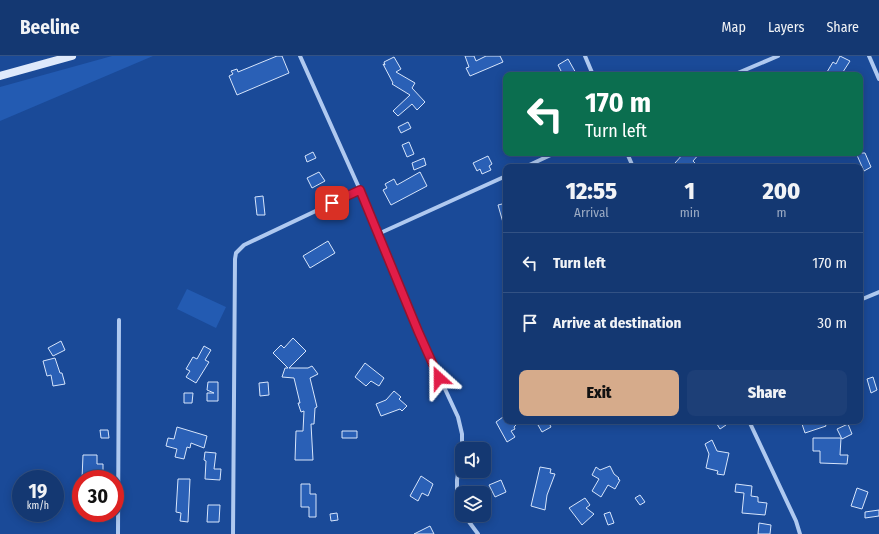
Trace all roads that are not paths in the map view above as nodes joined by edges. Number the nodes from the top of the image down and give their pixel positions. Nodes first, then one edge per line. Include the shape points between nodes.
1 (72, 56) edge
2 (300, 56) edge
3 (584, 56) edge
4 (778, 56) edge
5 (869, 56) edge
6 (592, 72) edge
7 (740, 72) edge
8 (0, 76) edge
9 (879, 79) edge
10 (549, 156) edge
11 (531, 164) edge
12 (503, 177) edge
13 (360, 190) junction
14 (378, 234) junction
15 (879, 292) edge
16 (863, 299) edge
17 (119, 320) dead end
18 (750, 424) edge
19 (457, 486) edge
20 (469, 522) edge
21 (118, 534) edge
22 (233, 534) edge
23 (478, 534) edge
24 (800, 534) edge

1 - 8 main road
2 - 13 street
3 - 6 street
4 - 7 street
5 - 9 street
10 - 11 street
12 - 14 street
13 - 14 street
13 - 22 street via 244,245 236,253
14 - 19 street via 418,331 458,417 462,447
15 - 16 street
17 - 21 street
18 - 24 street
20 - 23 street

